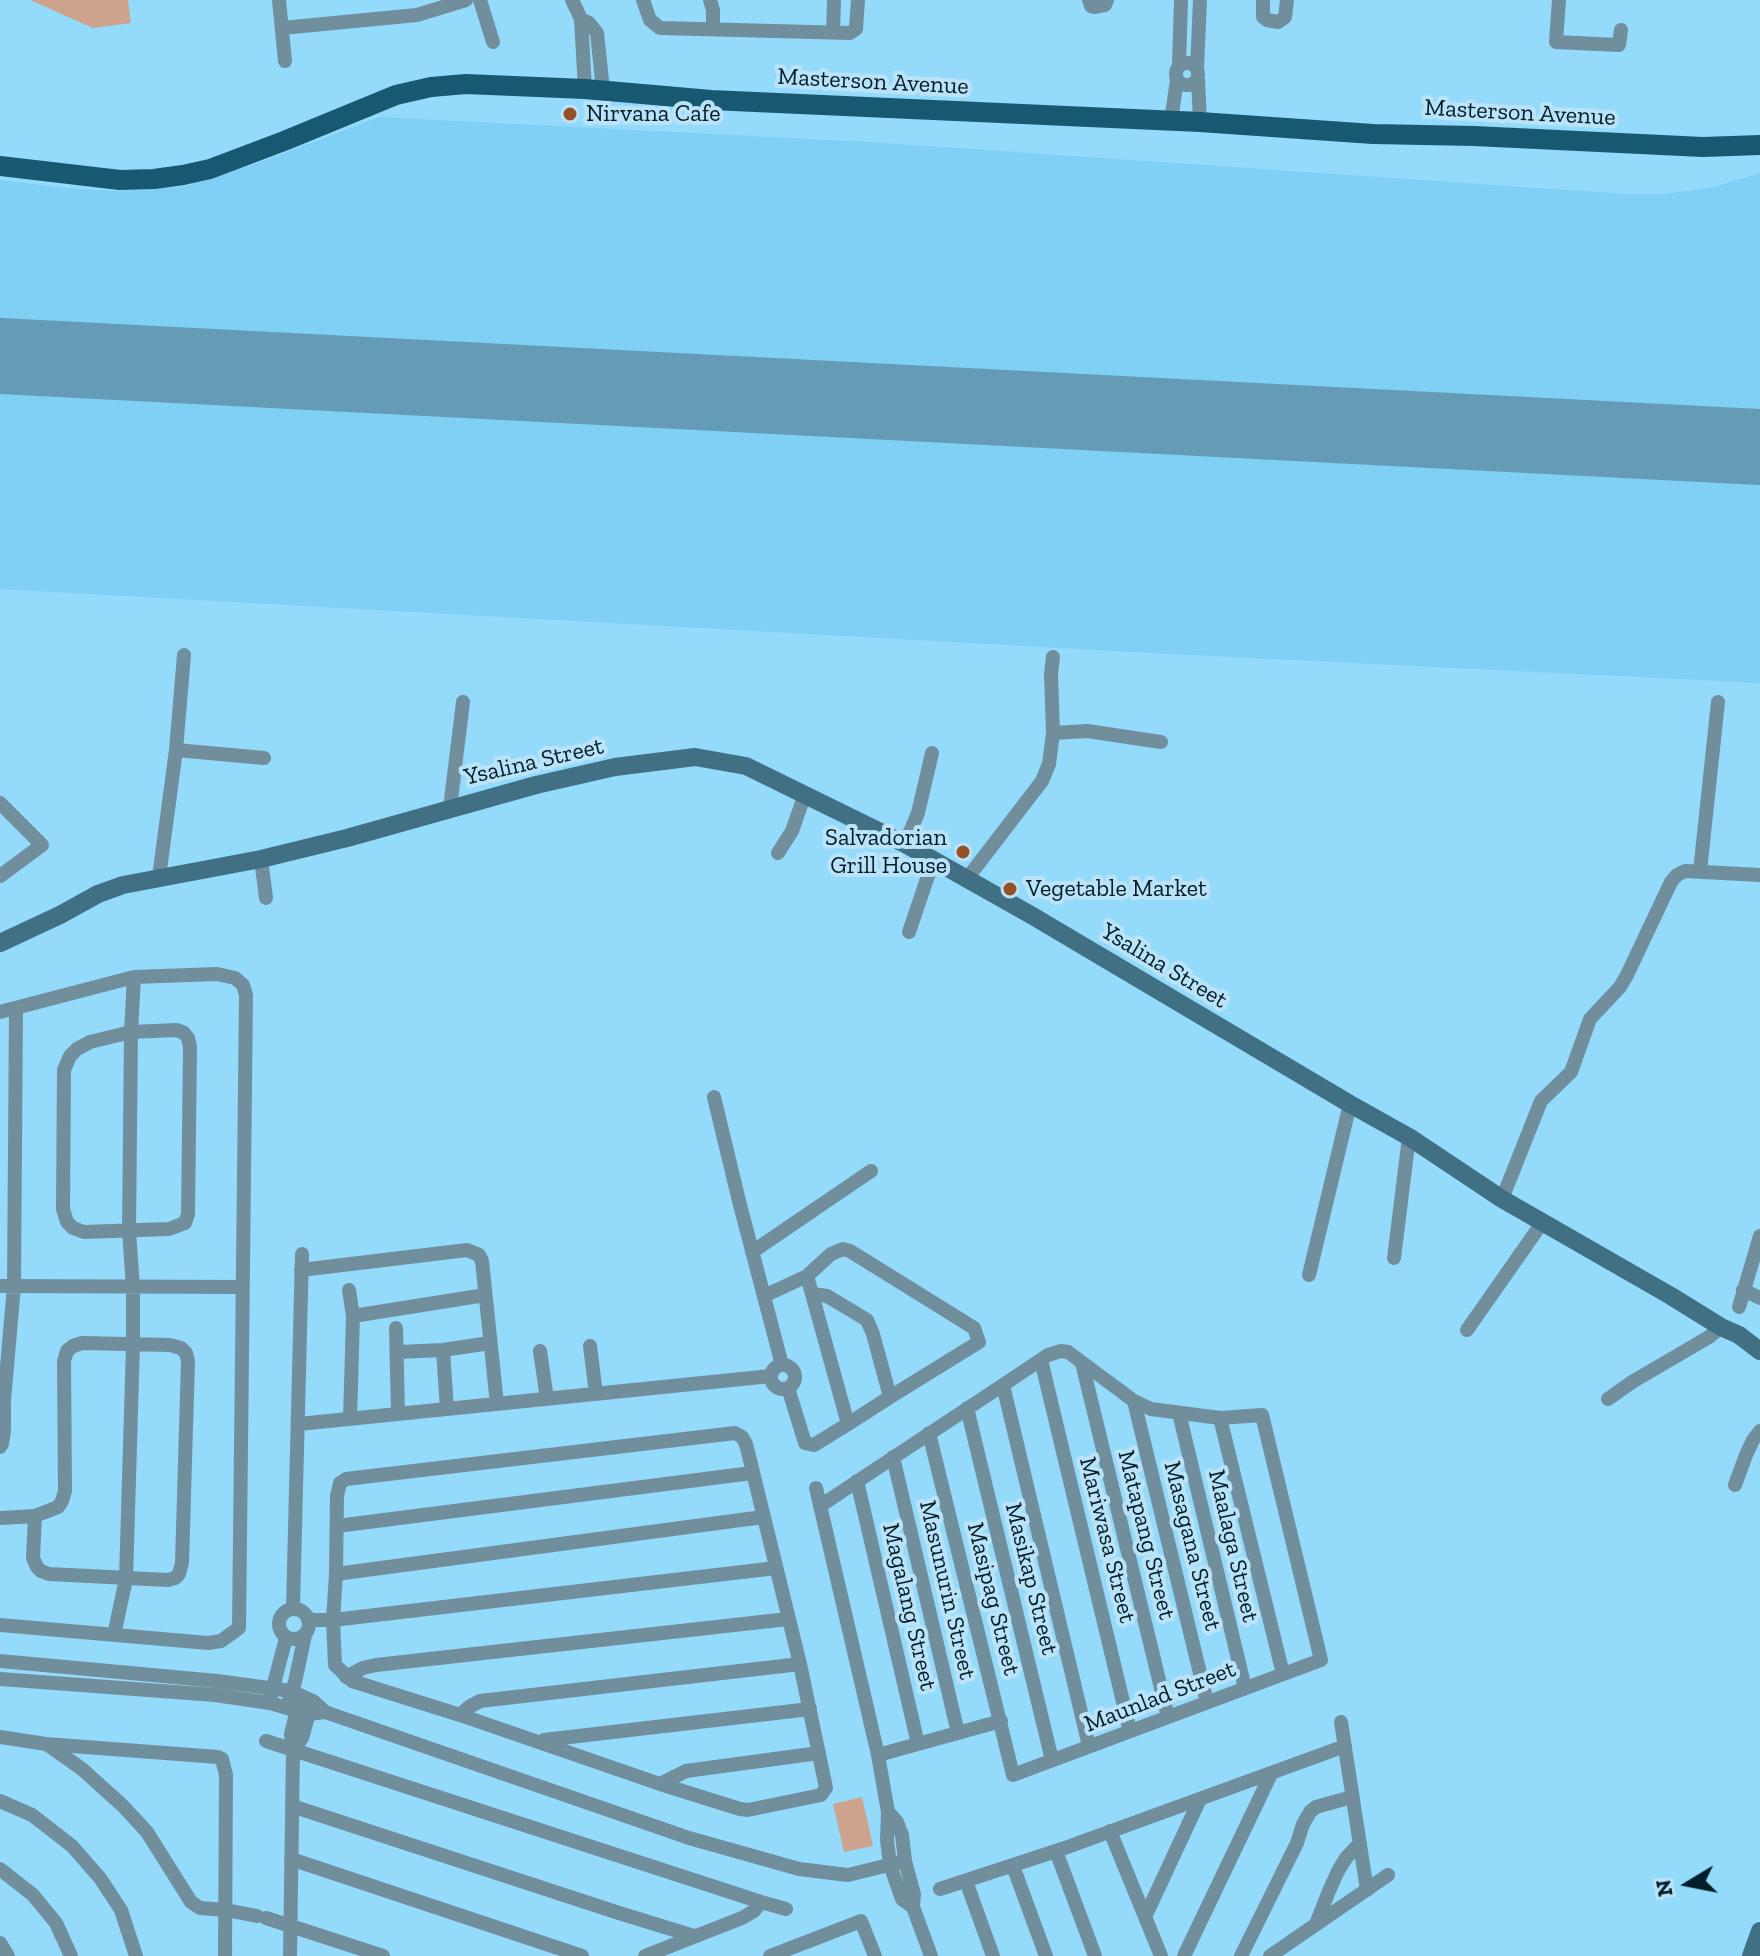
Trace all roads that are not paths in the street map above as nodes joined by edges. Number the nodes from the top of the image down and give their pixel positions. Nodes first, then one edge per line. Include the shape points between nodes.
1 (279, 0) edge
2 (466, 0) edge
3 (480, 0) edge
4 (572, 0) edge
5 (643, 0) edge
6 (710, 0) edge
7 (834, 0) edge
8 (858, 0) edge
9 (1089, 0) edge
10 (1107, 0) edge
11 (1181, 0) edge
12 (1187, 0) edge
13 (1194, 0) edge
14 (1200, 0) edge
15 (1263, 0) edge
16 (1287, 0) edge
17 (1559, 0) edge
18 (581, 19) junction
19 (282, 28) junction
20 (713, 29) junction
21 (1621, 30) dead end
22 (833, 32) junction
23 (493, 42) dead end
24 (583, 54) junction
25 (600, 54) junction
26 (285, 61) dead end
27 (1178, 72) junction
28 (1198, 74) junction
29 (594, 90) junction
30 (1171, 121) junction
31 (1200, 122) junction
32 (1760, 145) edge
33 (0, 166) edge
34 (184, 655) dead end
35 (1053, 657) dead end
36 (463, 702) dead end
37 (1718, 702) dead end
38 (1053, 733) junction
39 (1161, 742) dead end
40 (176, 750) junction
41 (932, 753) dead end
42 (264, 758) dead end
43 (805, 794) junction
44 (0, 803) edge
45 (450, 808) junction
46 (905, 844) junction
47 (778, 853) dead end
48 (261, 859) junction
49 (933, 861) junction
50 (1700, 871) junction
51 (1, 874) edge
52 (1760, 875) edge
53 (159, 877) junction
54 (966, 880) junction
55 (266, 898) dead end
56 (909, 932) dead end
57 (0, 943) edge
58 (134, 977) junction
59 (16, 1008) junction
60 (0, 1012) edge
61 (131, 1032) junction
62 (714, 1097) dead end
63 (1350, 1104) junction
64 (1409, 1137) junction
65 (871, 1171) dead end
66 (1502, 1199) junction
67 (1542, 1223) junction
68 (129, 1231) junction
69 (1759, 1243) edge
70 (752, 1252) junction
71 (302, 1254) dead end
72 (1394, 1258) dead end
73 (301, 1270) junction
74 (1309, 1275) dead end
75 (807, 1276) junction
76 (7, 1286) edge
77 (243, 1287) junction
78 (133, 1288) junction
79 (349, 1290) dead end
80 (1743, 1290) junction
81 (813, 1294) junction
82 (485, 1295) junction
83 (764, 1296) junction
84 (1760, 1298) edge
85 (1739, 1307) dead end
86 (353, 1316) junction
87 (1721, 1327) junction
88 (396, 1328) dead end
89 (1467, 1330) dead end
90 (490, 1343) junction
91 (133, 1345) junction
92 (590, 1346) dead end
93 (443, 1350) junction
94 (540, 1351) dead end
95 (1760, 1351) edge
96 (398, 1352) junction
97 (1041, 1360) junction
98 (1082, 1363) junction
99 (782, 1365) junction
100 (771, 1376) junction
101 (1003, 1385) junction
102 (788, 1388) junction
103 (596, 1394) junction
104 (890, 1397) junction
105 (547, 1399) junction
106 (1608, 1399) dead end
107 (1134, 1401) junction
108 (497, 1404) junction
109 (967, 1408) junction
110 (447, 1409) junction
111 (1179, 1413) junction
112 (398, 1414) junction
113 (1220, 1418) junction
114 (350, 1419) junction
115 (299, 1424) junction
116 (848, 1424) junction
117 (1760, 1431) edge
118 (929, 1433) junction
119 (0, 1447) edge
120 (893, 1457) junction
121 (752, 1473) junction
122 (857, 1481) junction
123 (1735, 1485) dead end
124 (816, 1488) dead end
125 (820, 1506) junction
126 (35, 1516) junction
127 (763, 1517) junction
128 (0, 1518) edge
129 (337, 1526) junction
130 (776, 1568) junction
131 (336, 1574) junction
132 (126, 1579) junction
133 (293, 1608) junction
134 (788, 1619) junction
135 (333, 1620) junction
136 (0, 1625) edge
137 (306, 1628) junction
138 (114, 1635) junction
139 (286, 1638) junction
140 (0, 1661) edge
141 (800, 1664) junction
142 (1283, 1674) junction
143 (346, 1677) junction
144 (0, 1679) edge
145 (272, 1687) junction
146 (1245, 1688) junction
147 (1207, 1702) junction
148 (270, 1703) junction
149 (299, 1703) junction
150 (810, 1709) junction
151 (460, 1715) junction
152 (1168, 1717) junction
153 (1001, 1721) junction
154 (1341, 1722) dead end
155 (1130, 1731) junction
156 (958, 1733) junction
157 (0, 1737) edge
158 (266, 1741) dead end
159 (538, 1741) junction
160 (46, 1744) junction
161 (918, 1744) junction
162 (1089, 1746) junction
163 (1345, 1746) junction
164 (293, 1750) junction
165 (819, 1753) junction
166 (878, 1755) junction
167 (1052, 1760) junction
168 (1271, 1774) junction
169 (1013, 1775) joint
170 (660, 1784) junction
171 (1352, 1797) junction
172 (1200, 1799) junction
173 (0, 1801) edge
174 (292, 1806) junction
175 (1110, 1831) junction
176 (1360, 1843) junction
177 (1056, 1851) junction
178 (291, 1859) junction
179 (897, 1863) junction
180 (1013, 1866) junction
181 (0, 1869) edge
182 (1388, 1875) dead end
183 (966, 1881) junction
184 (940, 1889) dead end
185 (1367, 1890) junction
186 (761, 1902) junction
187 (786, 1909) dead end
188 (226, 1910) junction
189 (1145, 1917) junction
190 (1316, 1924) junction
191 (290, 1926) junction
192 (1760, 1931) edge
193 (694, 1936) junction
194 (0, 1943) edge
195 (8, 1956) edge
196 (71, 1956) edge
197 (136, 1956) edge
198 (225, 1956) edge
199 (290, 1956) edge
200 (383, 1956) edge
201 (582, 1956) edge
202 (645, 1956) edge
203 (770, 1956) edge
204 (875, 1956) edge
205 (931, 1956) edge
206 (993, 1956) edge
207 (1046, 1956) edge
208 (1095, 1956) edge
209 (1161, 1956) edge
210 (1184, 1956) edge
211 (1241, 1956) edge
212 (1270, 1956) edge
213 (1751, 1956) edge

1 - 19 street
2 - 19 street via 417,15
3 - 23 street
4 - 18 street
5 - 20 street via 650,20 660,28
6 - 20 street
7 - 22 street
8 - 22 street via 855,31
9 - 10 street via 1094,7
11 - 27 street
12 - 13 street
14 - 28 street
15 - 16 street via 1263,17 1278,22 1285,17
17 - 21 street via 1556,42 1619,45
18 - 24 street
18 - 25 street via 594,27
19 - 26 street
20 - 22 street
24 - 25 street
24 - 29 street
25 - 29 street
27 - 28 street via 1189,63
27 - 28 street via 1185,86 1195,83
27 - 30 street
28 - 31 street
29 - 30 main road, Masterson Avenue
29 - 33 main road, Masterson Avenue via 431,87 396,95 210,169 168,177 120,180
30 - 31 main road, Masterson Avenue
31 - 32 main road, Masterson Avenue via 1373,134
34 - 40 street
35 - 38 street
36 - 45 street
37 - 50 street
38 - 39 street via 1087,731
38 - 54 street via 1042,781
40 - 42 street
40 - 53 street
41 - 46 street
43 - 45 street, Ysalina Street via 746,766 695,757 615,767
43 - 46 street, Ysalina Street
43 - 47 street
44 - 51 street via 42,845
45 - 48 street, Ysalina Street
46 - 49 street, Ysalina Street
48 - 53 street, Ysalina Street
48 - 55 street
49 - 54 street, Ysalina Street
49 - 56 street
50 - 52 street
50 - 66 street via 1685,871 1671,882 1620,987 1590,1019 1571,1072 1541,1101
53 - 57 street, Ysalina Street via 109,889
54 - 63 street, Ysalina Street
58 - 59 street
58 - 61 street
58 - 77 street via 217,974 243,985
59 - 60 street
59 - 76 street
61 - 68 street
61 - 68 street via 77,1049 64,1070 67,1222 84,1232
61 - 68 street via 177,1030 190,1047 188,1214 185,1223 169,1229
62 - 70 street
63 - 64 street, Ysalina Street
63 - 74 street
64 - 66 street, Ysalina Street
64 - 72 street
65 - 70 street
66 - 67 street, Ysalina Street
67 - 87 street, Ysalina Street
67 - 89 street
68 - 78 street
69 - 80 street
70 - 83 street
71 - 73 street
73 - 82 street via 467,1250 482,1261
73 - 115 street
75 - 81 street
75 - 83 street
75 - 104 street via 831,1254 850,1251 974,1328 979,1342
76 - 78 street
76 - 119 street
77 - 78 street
77 - 138 street via 239,1628 208,1643
78 - 91 street
79 - 86 street
80 - 84 street
80 - 85 street
81 - 104 street via 827,1296 867,1320
81 - 116 street
82 - 86 street
82 - 90 street
83 - 99 street
86 - 114 street
87 - 95 street, Ysalina Street
87 - 106 street
88 - 96 street
90 - 93 street
90 - 108 street
91 - 126 street via 82,1343 67,1351 65,1491 58,1507
91 - 132 street
91 - 132 street via 181,1348 188,1361 182,1563 175,1578
92 - 103 street
93 - 96 street
93 - 110 street
94 - 105 street
96 - 112 street
97 - 98 street via 1061,1351
97 - 101 street
97 - 155 street, Mariwasa Street
98 - 107 street
98 - 152 street, Matapang Street
99 - 100 street
99 - 102 street via 795,1374
100 - 102 street via 776,1387
100 - 103 street
101 - 109 street
101 - 162 street
102 - 116 street via 805,1443 814,1445
103 - 105 street
104 - 116 street
105 - 108 street
107 - 111 street
107 - 147 street, Masagana Street
108 - 110 street
109 - 118 street
109 - 167 street, Masikap Street
110 - 112 street
111 - 113 street
111 - 146 street, Maalaga Street
112 - 114 street
113 - 142 street
113 - 142 street, Maunlad Street via 1262,1415 1321,1660
114 - 115 street
115 - 133 street
117 - 123 street
118 - 120 street
118 - 153 street, Masipag Street
120 - 122 street
120 - 156 street, Masunurin Street
121 - 127 street
121 - 129 street
121 - 129 street via 746,1444 735,1433 356,1476 340,1483
122 - 125 street
122 - 161 street, Magalang Street
124 - 125 street
125 - 166 street
126 - 128 street
126 - 132 street via 33,1558 41,1571
127 - 130 street
127 - 131 street
129 - 131 street
130 - 134 street
130 - 135 street
131 - 135 street
132 - 138 street
133 - 137 street via 303,1612
133 - 139 street via 278,1620
134 - 141 street
134 - 143 street via 376,1665
135 - 137 street
135 - 143 street via 335,1665
136 - 138 street
137 - 139 street via 295,1639
137 - 149 street via 295,1682
139 - 145 street
140 - 145 street
141 - 150 street
141 - 151 street via 480,1701
142 - 146 street, Maunlad Street
143 - 151 street
144 - 148 street
145 - 148 street
145 - 149 street
146 - 147 street, Maunlad Street
147 - 152 street, Maunlad Street
148 - 149 street
149 - 164 street via 302,1738
149 - 179 street via 689,1838 799,1869 848,1875
150 - 159 street
150 - 165 street
151 - 159 street
152 - 155 street, Maunlad Street
153 - 156 street
153 - 169 street, Masipag Street
154 - 163 street
155 - 162 street, Maunlad Street
156 - 161 street
157 - 160 street
158 - 164 street
159 - 170 street
160 - 188 street via 82,1769 147,1832 191,1902
160 - 188 street via 222,1759
161 - 166 street
162 - 167 street, Maunlad Street
163 - 168 street
163 - 171 street
164 - 174 street
164 - 186 street
165 - 170 street via 686,1771
165 - 170 street via 826,1788 818,1796 796,1801 744,1810
166 - 179 street via 887,1840
167 - 169 street, Maunlad Street
168 - 172 street
168 - 210 street
171 - 176 street
171 - 211 street via 1310,1812
172 - 175 street
172 - 189 street
173 - 197 street via 32,1815 72,1846 121,1910
174 - 178 street
174 - 193 street
175 - 177 street
175 - 189 street
176 - 185 street
176 - 190 street via 1338,1871
177 - 180 street
177 - 208 street
178 - 191 street
178 - 201 street
179 - 205 street via 902,1899 913,1907
180 - 183 street
180 - 207 street
181 - 196 street via 33,1895 56,1923
182 - 185 street
183 - 184 street
183 - 206 street
185 - 190 street
186 - 187 street
186 - 193 street via 742,1918
188 - 191 street
188 - 198 street
189 - 209 street
190 - 212 street
191 - 199 street
191 - 200 street
192 - 213 street
193 - 202 street
194 - 195 street
203 - 204 street via 861,1921

